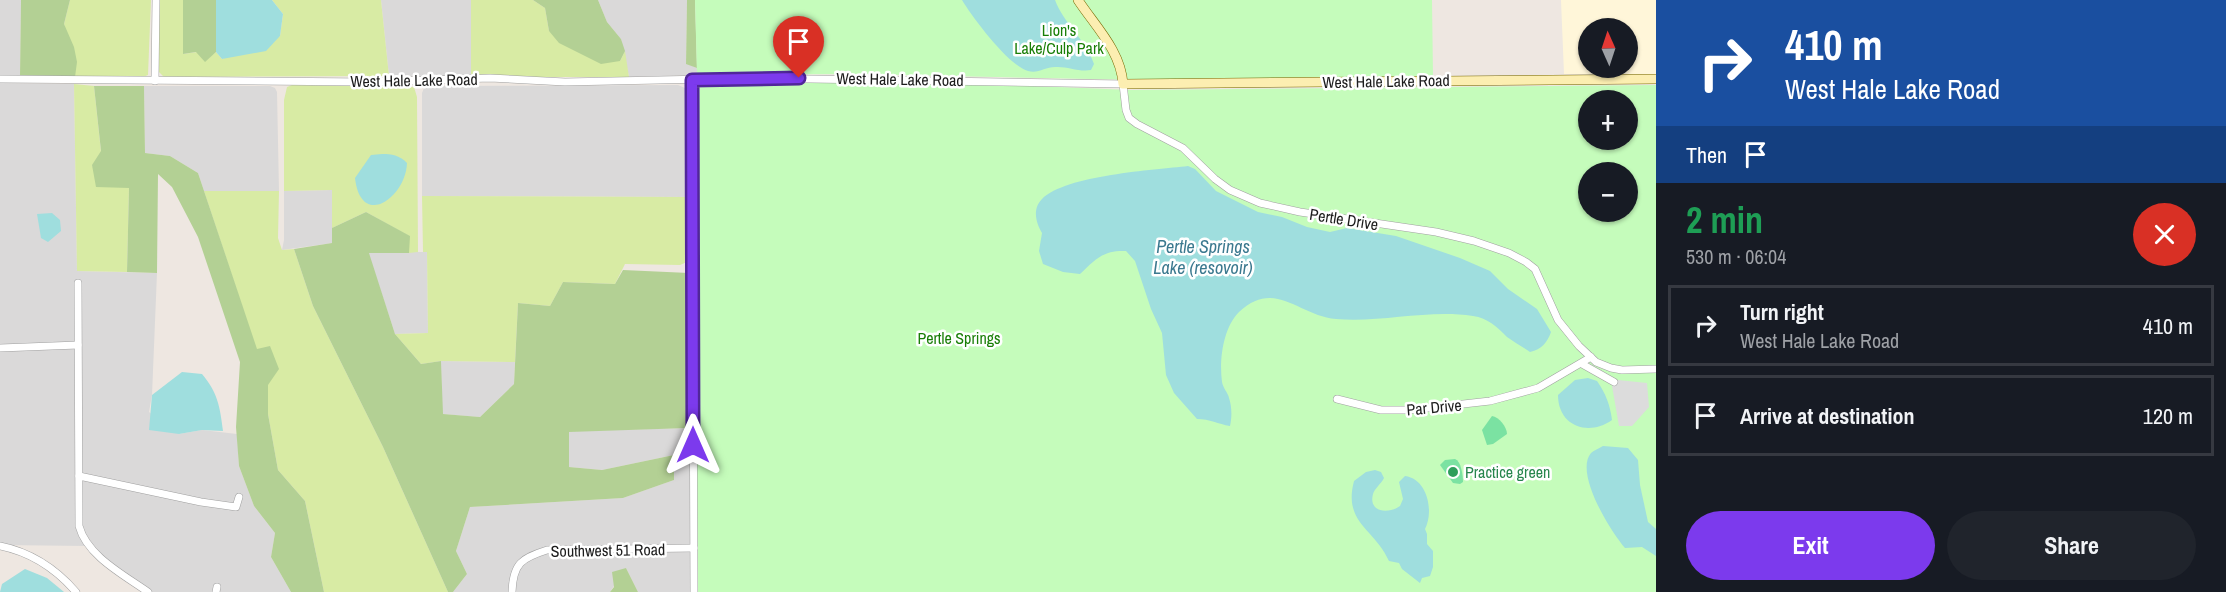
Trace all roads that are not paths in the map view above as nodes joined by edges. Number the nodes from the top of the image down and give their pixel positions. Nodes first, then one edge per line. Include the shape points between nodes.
1 (156, 0) edge
2 (1078, 0) edge
3 (0, 79) edge
4 (1656, 79) edge
5 (692, 80) junction
6 (155, 81) junction
7 (1123, 84) junction
8 (78, 283) dead end
9 (78, 345) junction
10 (0, 348) edge
11 (1591, 357) junction
12 (1582, 364) junction
13 (1656, 369) edge
14 (1614, 382) dead end
15 (1337, 399) dead end
16 (79, 476) junction
17 (239, 497) dead end
18 (0, 546) edge
19 (694, 548) junction
20 (76, 592) edge
21 (148, 592) edge
22 (512, 592) edge
23 (694, 592) edge

1 - 6 street
2 - 7 street, Pertle Drive via 1120,65
3 - 6 street, West Hale Lake Road
4 - 7 street, West Hale Lake Road
5 - 6 street, West Hale Lake Road
5 - 7 street, West Hale Lake Road
5 - 19 street
7 - 11 street, Pertle Drive via 1129,118 1183,148 1215,179 1240,195 1300,212 1436,232 1474,241 1526,262 1540,278 1558,320
8 - 9 street
9 - 10 street
9 - 16 street
11 - 12 street, Par Drive
11 - 13 street, Pertle Drive via 1611,368
12 - 14 street
12 - 15 street, Par Drive via 1530,391 1490,401 1381,410
16 - 17 street via 224,506 236,507
16 - 21 street via 79,526 84,541
18 - 20 street via 42,562
19 - 22 street, Southwest 51 Road via 547,550 518,566
19 - 23 street

